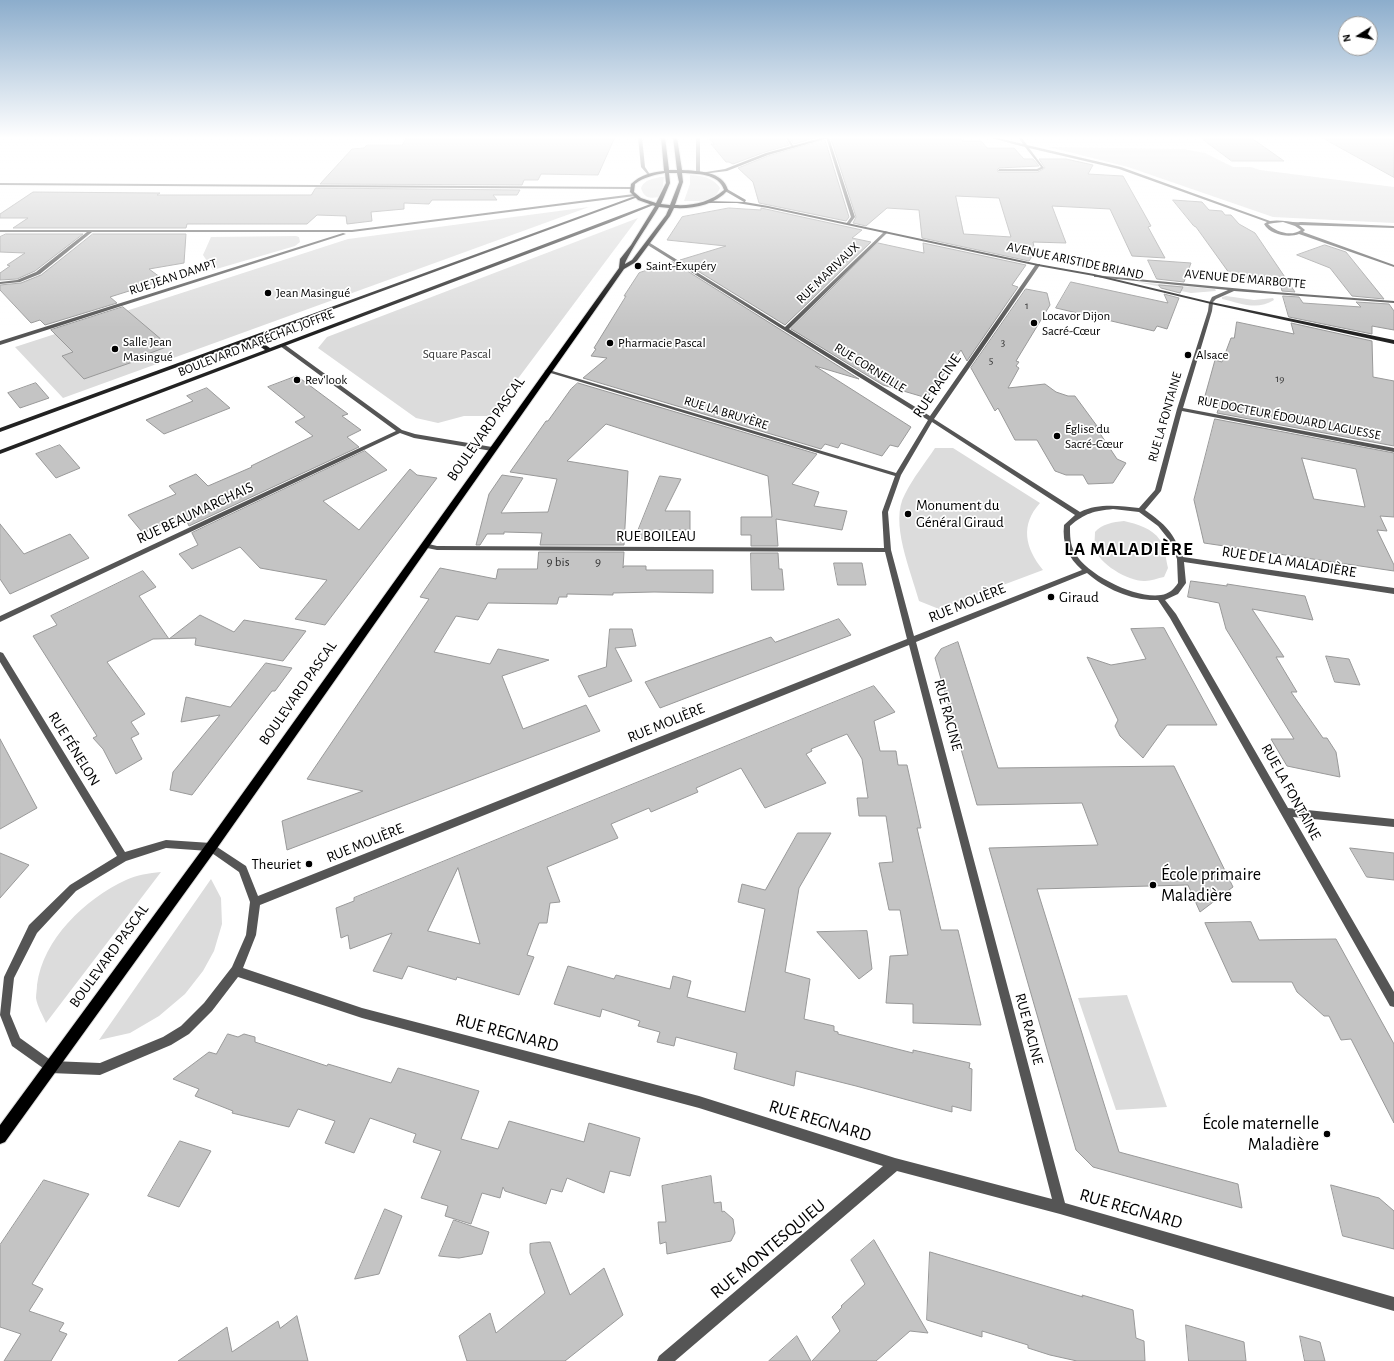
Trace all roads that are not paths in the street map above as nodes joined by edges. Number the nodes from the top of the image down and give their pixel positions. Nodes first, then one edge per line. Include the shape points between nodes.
1 (599, 201) edge
2 (623, 201) edge
3 (647, 201) edge
4 (658, 201) edge
5 (674, 201) edge
6 (712, 201) edge
7 (745, 201) edge
8 (848, 201) edge
9 (1210, 201) edge
10 (708, 202) junction
11 (656, 204) junction
12 (751, 204) junction
13 (672, 206) junction
14 (1270, 222) junction
15 (848, 224) junction
16 (1295, 224) junction
17 (1394, 227) edge
18 (0, 231) edge
19 (352, 231) junction
20 (91, 232) junction
21 (886, 232) junction
22 (1300, 233) junction
23 (648, 244) junction
24 (1038, 265) junction
25 (1394, 266) edge
26 (622, 268) junction
27 (1094, 276) junction
28 (0, 284) edge
29 (1234, 289) junction
30 (1394, 302) edge
31 (1211, 303) junction
32 (786, 329) junction
33 (252, 338) junction
34 (1394, 342) edge
35 (0, 344) edge
36 (282, 345) junction
37 (269, 350) junction
38 (548, 371) junction
39 (1180, 409) junction
40 (931, 420) junction
41 (0, 430) edge
42 (400, 431) junction
43 (492, 449) junction
44 (1394, 450) edge
45 (0, 452) edge
46 (898, 475) junction
47 (1141, 510) junction
48 (1079, 514) junction
49 (424, 545) junction
50 (888, 550) junction
51 (1180, 559) junction
52 (1088, 570) junction
53 (1394, 591) edge
54 (1160, 598) junction
55 (0, 619) edge
56 (913, 640) junction
57 (0, 655) edge
58 (1285, 812) junction
59 (1394, 823) edge
60 (210, 847) junction
61 (123, 857) junction
62 (255, 902) junction
63 (236, 971) junction
64 (1394, 1002) edge
65 (3, 1016) edge
66 (50, 1067) junction
67 (0, 1137) edge
68 (895, 1164) junction
69 (1060, 1208) junction
70 (1394, 1304) edge
71 (664, 1361) edge

1 - 19 street
2 - 33 main road, BOULEVARD MARÉCHAL JOFFRE
3 - 11 main road
4 - 11 main road, BOULEVARD PASCAL
5 - 13 main road, BOULEVARD PASCAL
6 - 10 main road
7 - 12 main road, AVENUE ARISTIDE BRIAND
8 - 15 street via 853,217
9 - 14 street
10 - 12 main road, AVENUE ARISTIDE BRIAND
10 - 13 main road via 691,206
11 - 13 main road
11 - 26 main road, BOULEVARD PASCAL via 623,259
11 - 36 main road, BOULEVARD MARÉCHAL JOFFRE
12 - 15 main road, AVENUE ARISTIDE BRIAND
13 - 23 main road, BOULEVARD PASCAL
14 - 16 street
14 - 22 street via 1267,226 1273,230 1290,234
15 - 21 main road, AVENUE ARISTIDE BRIAND
16 - 17 street
16 - 22 street via 1302,228
18 - 20 street
19 - 20 street
19 - 35 street, RUE JEAN DAMPT
20 - 28 street via 38,273
21 - 24 main road, AVENUE ARISTIDE BRIAND
21 - 32 street, RUE MARIVAUX
22 - 25 street
23 - 26 main road, BOULEVARD PASCAL via 634,261
23 - 32 street, RUE CORNEILLE
24 - 27 main road, AVENUE ARISTIDE BRIAND
24 - 40 street, RUE RACINE
26 - 38 main road, BOULEVARD PASCAL
27 - 29 street, AVENUE DE MARBOTTE
27 - 31 main road, AVENUE ARISTIDE BRIAND
29 - 30 street, AVENUE DE MARBOTTE
29 - 31 street via 1214,298
31 - 34 main road, AVENUE ARISTIDE BRIAND
31 - 39 street, RUE LA FONTAINE
32 - 40 street, RUE CORNEILLE
33 - 37 main road
33 - 41 main road, BOULEVARD MARÉCHAL JOFFRE
36 - 37 main road, BOULEVARD MARÉCHAL JOFFRE
36 - 42 street
37 - 45 main road, BOULEVARD MARÉCHAL JOFFRE
38 - 43 main road, BOULEVARD PASCAL
38 - 46 street, RUE LA BRUYÈRE
39 - 44 street, RUE DOCTEUR ÉDOUARD LAGUESSE
39 - 47 street, RUE LA FONTAINE via 1158,491
40 - 46 street, RUE RACINE
40 - 48 street, RUE CORNEILLE
42 - 43 street via 414,436
42 - 55 street, RUE BEAUMARCHAIS
43 - 49 main road, BOULEVARD PASCAL
46 - 50 street, RUE RACINE via 885,512
47 - 48 street via 1113,507
47 - 51 street via 1160,524 1173,540
48 - 52 street via 1067,525 1066,540 1074,558
49 - 50 street, RUE BOILEAU via 437,548
49 - 60 main road, BOULEVARD PASCAL
50 - 56 street, RUE RACINE
51 - 53 street, RUE DE LA MALADIÈRE
51 - 54 street via 1182,583 1174,593
52 - 54 street via 1120,591 1142,597
52 - 56 street, RUE MOLIÈRE
54 - 58 street, RUE LA FONTAINE via 1173,616
56 - 62 street, RUE MOLIÈRE
56 - 69 street, RUE RACINE
57 - 61 street, RUE FÉNELON
58 - 59 street
58 - 64 street, RUE LA FONTAINE
60 - 61 street via 166,844
60 - 62 street via 243,869
60 - 66 main road, BOULEVARD PASCAL
61 - 65 street via 73,888 33,929 10,977
62 - 63 street via 251,936
63 - 66 street via 208,1007 185,1030 167,1041 100,1068
63 - 68 street, RUE REGNARD via 362,1013 699,1102
65 - 66 street via 16,1042
66 - 67 main road, BOULEVARD PASCAL
68 - 69 street, RUE REGNARD
68 - 71 street, RUE MONTESQUIEU
69 - 70 street, RUE REGNARD

